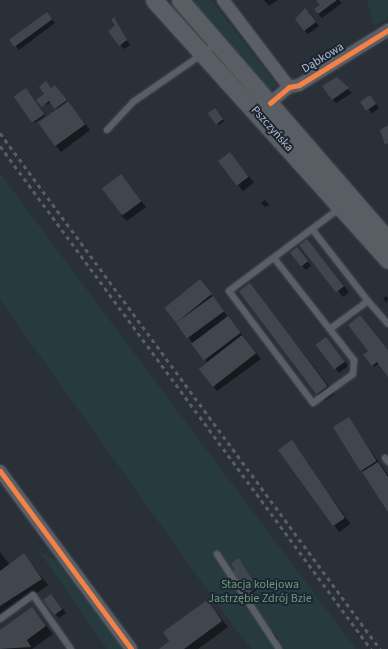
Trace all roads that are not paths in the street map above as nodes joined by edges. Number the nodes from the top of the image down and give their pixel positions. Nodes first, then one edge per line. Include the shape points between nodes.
1 (154, 0) edge
2 (180, 0) edge
3 (223, 0) edge
4 (388, 30) edge
5 (218, 43) junction
6 (203, 54) junction
7 (289, 87) junction
8 (270, 103) junction
9 (107, 130) dead end
10 (342, 207) junction
11 (312, 229) junction
12 (388, 240) edge
13 (274, 258) junction
14 (388, 260) edge
15 (368, 301) junction
16 (388, 324) edge
17 (330, 329) junction
18 (0, 471) edge
19 (217, 554) dead end
20 (0, 619) edge
21 (71, 649) edge
22 (131, 649) edge
23 (279, 649) edge

1 - 6 main road, Pszczyńska
2 - 5 main road, Pszczyńska
3 - 7 street
4 - 7 street, Dąbkowa via 299,85
5 - 6 lane
5 - 8 main road, Pszczyńska
6 - 9 lane via 133,102
6 - 10 main road, Pszczyńska
7 - 8 street, Dąbkowa
8 - 12 main road, Pszczyńska
10 - 11 lane
10 - 14 main road, Pszczyńska
11 - 13 lane
11 - 15 lane
13 - 17 lane
13 - 17 lane via 229,291 313,403 353,374 354,360
15 - 16 lane
15 - 17 lane
18 - 22 street
19 - 23 lane
20 - 21 lane via 33,595

